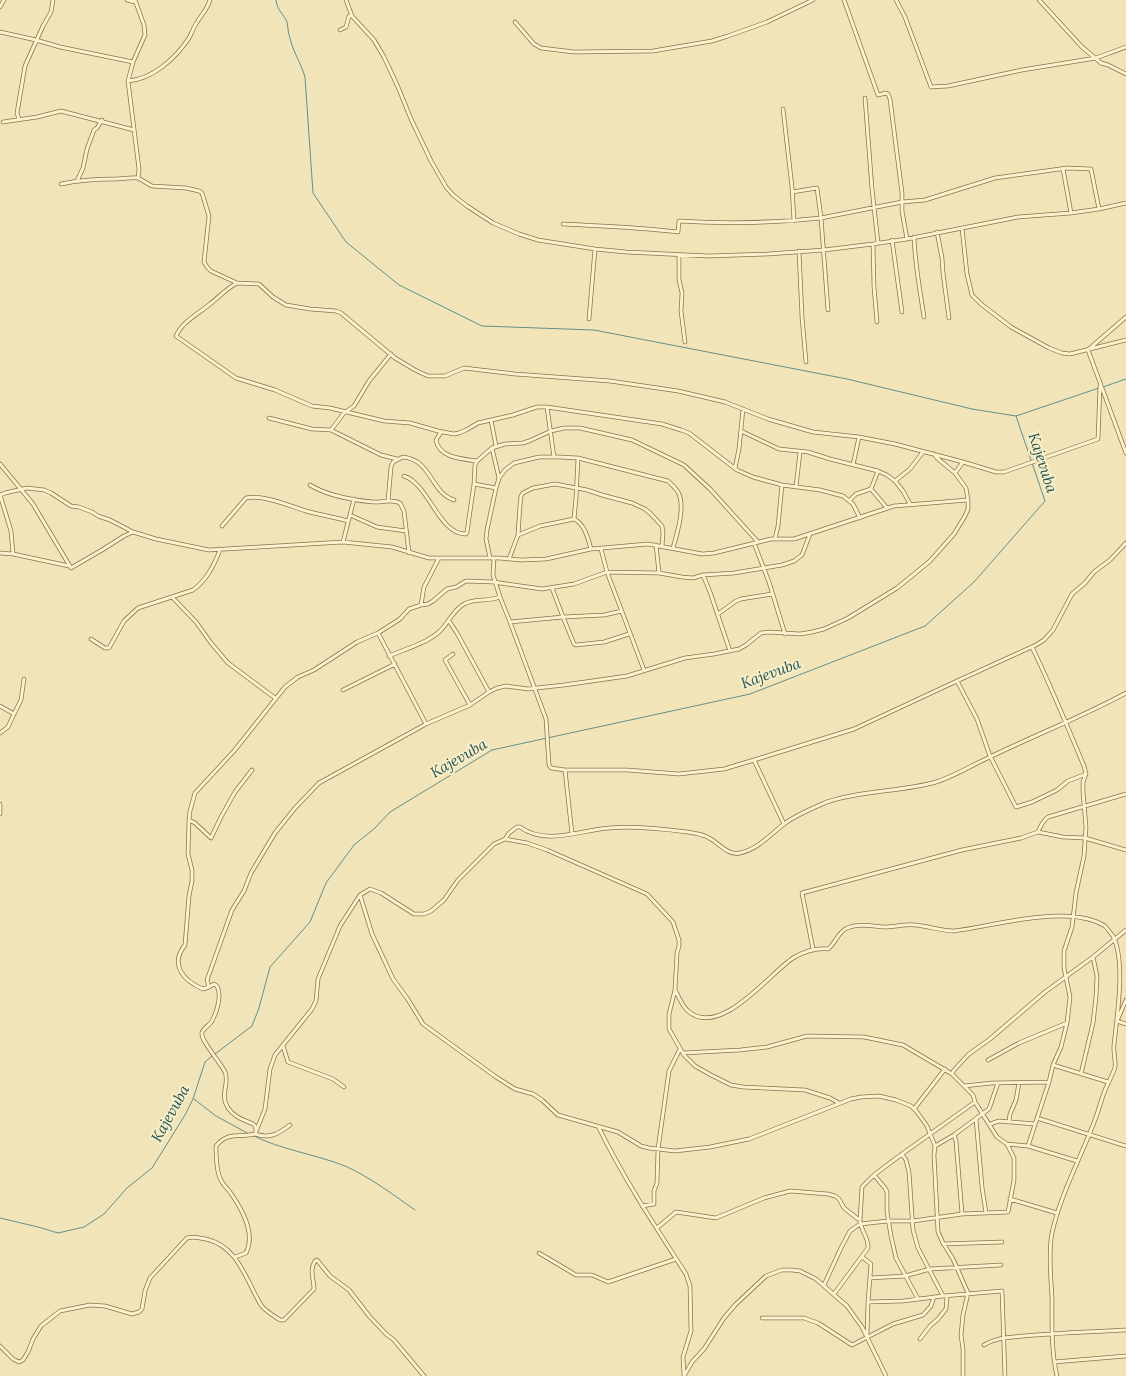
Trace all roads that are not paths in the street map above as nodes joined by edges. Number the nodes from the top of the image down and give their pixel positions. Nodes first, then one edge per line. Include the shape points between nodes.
1 (4, 0) edge
2 (53, 0) edge
3 (127, 0) edge
4 (210, 0) edge
5 (346, 0) edge
6 (813, 0) edge
7 (844, 0) edge
8 (896, 0) edge
9 (1039, 0) edge
10 (135, 1) edge
11 (808, 1) edge
12 (0, 7) edge
13 (352, 16) junction
14 (515, 22) dead end
15 (340, 30) dead end
16 (0, 32) edge
17 (36, 40) junction
18 (1126, 47) edge
19 (1096, 58) junction
20 (133, 62) junction
21 (1126, 74) edge
22 (128, 81) junction
23 (865, 98) dead end
24 (784, 109) dead end
25 (19, 119) junction
26 (102, 120) junction
27 (3, 122) dead end
28 (134, 130) junction
29 (1063, 169) junction
30 (138, 178) junction
31 (77, 181) junction
32 (61, 184) dead end
33 (792, 192) junction
34 (902, 202) junction
35 (1126, 203) edge
36 (874, 208) junction
37 (1099, 209) junction
38 (1071, 213) junction
39 (821, 218) junction
40 (794, 221) junction
41 (563, 224) dead end
42 (962, 228) junction
43 (937, 232) junction
44 (914, 237) junction
45 (907, 239) junction
46 (892, 240) junction
47 (878, 243) junction
48 (873, 244) junction
49 (594, 249) junction
50 (824, 250) junction
51 (799, 251) junction
52 (679, 255) junction
53 (237, 283) junction
54 (828, 310) dead end
55 (902, 312) dead end
56 (924, 317) dead end
57 (1126, 317) edge
58 (949, 318) dead end
59 (589, 319) dead end
60 (877, 322) dead end
61 (1126, 340) edge
62 (685, 342) dead end
63 (1088, 350) junction
64 (390, 354) junction
65 (806, 362) dead end
66 (1100, 386) junction
67 (547, 407) junction
68 (743, 409) junction
69 (347, 412) junction
70 (268, 418) dead end
71 (491, 420) junction
72 (331, 430) junction
73 (551, 431) junction
74 (741, 431) junction
75 (441, 432) junction
76 (859, 437) junction
77 (496, 446) junction
78 (492, 448) junction
79 (800, 452) junction
80 (923, 452) junction
81 (1126, 453) edge
82 (934, 454) junction
83 (554, 457) junction
84 (578, 458) junction
85 (397, 459) junction
86 (477, 461) junction
87 (962, 462) junction
88 (0, 464) edge
89 (853, 465) junction
90 (735, 468) junction
91 (878, 471) junction
92 (956, 473) junction
93 (404, 476) dead end
94 (499, 478) junction
95 (895, 481) junction
96 (474, 484) junction
97 (310, 485) dead end
98 (782, 485) junction
99 (796, 487) junction
100 (496, 488) junction
101 (576, 488) junction
102 (21, 489) junction
103 (871, 489) junction
104 (354, 499) junction
105 (454, 500) dead end
106 (968, 500) junction
107 (388, 501) junction
108 (849, 501) junction
109 (910, 504) junction
110 (887, 508) junction
111 (350, 515) junction
112 (860, 518) junction
113 (574, 519) junction
114 (348, 521) junction
115 (222, 526) dead end
116 (406, 531) junction
117 (133, 532) junction
118 (810, 534) junction
119 (518, 535) junction
120 (775, 539) junction
121 (343, 542) junction
122 (756, 542) junction
123 (1126, 542) edge
124 (656, 545) junction
125 (662, 546) junction
126 (674, 548) junction
127 (591, 549) junction
128 (601, 549) junction
129 (220, 550) junction
130 (0, 553) edge
131 (409, 553) junction
132 (13, 554) junction
133 (439, 558) junction
134 (492, 558) junction
135 (509, 558) junction
136 (69, 566) junction
137 (763, 568) junction
138 (607, 572) junction
139 (659, 573) junction
140 (703, 575) junction
141 (496, 582) junction
142 (552, 588) junction
143 (772, 594) junction
144 (172, 597) junction
145 (500, 597) junction
146 (421, 604) junction
147 (622, 611) junction
148 (718, 614) junction
149 (563, 617) junction
150 (449, 621) junction
151 (510, 622) junction
152 (378, 633) junction
153 (629, 634) junction
154 (785, 634) junction
155 (91, 639) dead end
156 (1032, 647) junction
157 (730, 651) junction
158 (453, 654) dead end
159 (389, 656) junction
160 (395, 664) junction
161 (644, 670) junction
162 (24, 679) dead end
163 (957, 681) junction
164 (534, 688) junction
165 (343, 690) dead end
166 (488, 692) junction
167 (1126, 693) edge
168 (275, 698) junction
169 (470, 705) junction
170 (0, 706) edge
171 (14, 714) junction
172 (1065, 723) junction
173 (426, 724) junction
174 (0, 733) edge
175 (990, 756) junction
176 (754, 760) junction
177 (252, 770) dead end
178 (565, 770) junction
179 (1086, 774) junction
180 (1126, 794) edge
181 (0, 804) edge
182 (1085, 806) junction
183 (0, 814) edge
184 (189, 820) junction
185 (784, 824) junction
186 (1038, 832) junction
187 (572, 834) junction
188 (1085, 838) junction
189 (505, 839) junction
190 (1126, 850) edge
191 (360, 895) junction
192 (1074, 917) junction
193 (1126, 930) edge
194 (1114, 938) junction
195 (813, 949) junction
196 (1093, 957) junction
197 (1066, 976) junction
198 (209, 987) junction
199 (675, 990) junction
200 (1121, 1000) junction
201 (1126, 1001) edge
202 (1117, 1021) junction
203 (1067, 1023) junction
204 (1126, 1024) edge
205 (283, 1046) junction
206 (680, 1049) junction
207 (682, 1053) junction
208 (988, 1060) dead end
209 (1053, 1065) junction
210 (945, 1069) junction
211 (952, 1074) junction
212 (1081, 1074) junction
213 (1049, 1082) junction
214 (1108, 1082) junction
215 (998, 1083) junction
216 (1019, 1083) junction
217 (964, 1086) junction
218 (344, 1087) dead end
219 (975, 1102) junction
220 (839, 1103) junction
221 (914, 1109) junction
222 (983, 1114) junction
223 (1037, 1118) junction
224 (976, 1119) junction
225 (1009, 1122) junction
226 (990, 1124) junction
227 (1035, 1124) junction
228 (290, 1125) dead end
229 (599, 1128) junction
230 (256, 1130) junction
231 (930, 1133) junction
232 (255, 1134) junction
233 (1089, 1134) junction
234 (954, 1135) junction
235 (1007, 1144) junction
236 (935, 1146) junction
237 (1028, 1146) junction
238 (1126, 1146) edge
239 (658, 1149) junction
240 (902, 1154) junction
241 (1077, 1161) junction
242 (874, 1175) junction
243 (1010, 1199) junction
244 (642, 1206) junction
245 (986, 1213) junction
246 (1057, 1213) junction
247 (962, 1214) junction
248 (938, 1217) junction
249 (860, 1219) junction
250 (888, 1221) junction
251 (913, 1221) junction
252 (860, 1224) junction
253 (657, 1228) junction
254 (1002, 1242) dead end
255 (943, 1244) junction
256 (539, 1253) dead end
257 (236, 1257) junction
258 (862, 1257) junction
259 (676, 1259) junction
260 (1001, 1265) dead end
261 (957, 1268) junction
262 (930, 1269) junction
263 (905, 1276) junction
264 (870, 1278) junction
265 (824, 1286) junction
266 (968, 1293) junction
267 (834, 1294) junction
268 (945, 1296) junction
269 (934, 1297) junction
270 (918, 1299) junction
271 (868, 1302) junction
272 (762, 1318) dead end
273 (1126, 1330) edge
274 (1052, 1333) junction
275 (867, 1337) junction
276 (1004, 1338) junction
277 (920, 1339) dead end
278 (984, 1345) dead end
279 (0, 1346) edge
280 (1126, 1356) edge
281 (1054, 1362) junction
282 (424, 1376) edge
283 (886, 1376) edge
284 (963, 1376) edge
285 (1005, 1376) edge
286 (1056, 1376) edge

1 - 12 street
2 - 17 street via 51,12
3 - 10 street
4 - 22 street via 190,36 169,61 148,76
5 - 13 street
6 - 11 street
7 - 34 street via 878,95 886,93 890,99
8 - 19 street via 905,17 931,87
9 - 19 street via 1070,35
10 - 20 street via 145,35
11 - 14 street via 767,22 728,36 653,51 574,52 541,48 534,44
13 - 15 street via 347,19 346,27
13 - 49 street via 380,50 431,161 453,195 479,215 507,230 538,240
16 - 17 street
17 - 20 street
17 - 25 street via 25,66
18 - 19 street
19 - 21 street via 1101,63
20 - 22 street
22 - 28 street
23 - 36 street
24 - 33 street
25 - 26 street via 61,111
25 - 27 street
26 - 28 street
26 - 31 street via 94,130
28 - 30 street
29 - 34 street via 995,178 937,197
29 - 37 street via 1091,168
29 - 38 street
30 - 31 street
30 - 53 street via 152,186 186,188 201,192 209,216 204,262 211,271
31 - 32 street
33 - 39 street via 817,188
33 - 40 street
34 - 36 street
34 - 45 street
35 - 37 street
36 - 39 street
36 - 47 street
37 - 38 street
38 - 42 street via 1018,217
39 - 40 street
39 - 50 street
40 - 41 street via 737,224 679,221 678,232
42 - 43 street
42 - 63 street via 972,295 976,299 1011,327 1049,348 1070,354
43 - 44 street
43 - 58 street
44 - 45 street
44 - 56 street via 915,262
45 - 46 street
46 - 47 street
46 - 55 street
47 - 48 street
48 - 50 street
48 - 60 street
49 - 52 street
49 - 59 street
50 - 51 street
50 - 54 street
51 - 52 street via 743,255
51 - 65 street
52 - 62 street
53 - 64 street via 259,284 278,300 292,306 338,312
53 - 69 street via 227,288 185,324 176,336 236,378 286,394 312,406
57 - 63 street
61 - 63 street
63 - 66 street
64 - 68 street via 428,376 445,376 464,368 610,381 678,391
64 - 69 street via 354,406
66 - 81 street
66 - 87 street via 1098,439 1004,472
67 - 71 street
67 - 73 street
67 - 90 street via 662,424 681,430 689,433
68 - 74 street
68 - 76 street via 813,432
69 - 72 street
69 - 75 street via 410,423
70 - 72 street via 312,429
71 - 75 street via 454,434
71 - 77 street
72 - 85 street via 381,455
73 - 77 street via 523,443
73 - 83 street
73 - 122 street via 587,429 632,440 668,457 690,470 710,489
74 - 79 street via 779,449
74 - 90 street
75 - 86 street via 436,440 444,453
76 - 80 street
76 - 89 street
77 - 78 street
78 - 86 street
78 - 94 street
79 - 89 street
79 - 99 street
80 - 82 street
80 - 95 street via 910,469
82 - 87 street
82 - 92 street
83 - 84 street
83 - 94 street via 514,462
84 - 101 street
84 - 126 street via 668,482 674,486 679,494 681,507
85 - 105 street via 403,457 416,460 442,493
85 - 107 street via 391,467
86 - 96 street
87 - 92 street
88 - 102 street
89 - 91 street
90 - 98 street via 753,477
91 - 95 street
91 - 103 street
92 - 106 street via 966,488
93 - 96 street via 419,486 446,524 463,534 467,532
94 - 100 street
95 - 109 street
96 - 100 street
97 - 104 street via 330,494
98 - 99 street
98 - 120 street
99 - 108 street via 837,494
100 - 134 street via 486,539
101 - 113 street
101 - 119 street via 555,484 526,490 521,496
101 - 125 street via 632,503 651,514 662,526
102 - 117 street via 48,491 71,506 92,512
102 - 132 street via 0,495 11,531
102 - 136 street via 33,504
103 - 108 street via 856,494
103 - 110 street
104 - 107 street via 374,503
104 - 111 street
106 - 109 street
106 - 154 street via 965,516 943,547 930,561 896,588 848,618 824,629
107 - 116 street via 403,506
108 - 112 street
109 - 110 street
110 - 112 street
111 - 114 street
111 - 116 street via 377,527
112 - 118 street
113 - 119 street via 540,526
113 - 127 street via 584,528
114 - 115 street via 252,497 246,498
114 - 121 street
116 - 131 street
117 - 129 street via 209,550
117 - 136 street via 70,568
118 - 120 street via 789,540
118 - 137 street via 802,555 797,560
119 - 135 street
120 - 122 street
121 - 129 street
121 - 131 street via 392,547
122 - 126 street via 707,554
122 - 137 street
123 - 156 street via 1072,594 1053,630 1044,640
124 - 125 street
124 - 128 street
124 - 139 street
125 - 126 street
127 - 128 street
127 - 135 street via 546,559
128 - 138 street
129 - 144 street via 213,568 199,586
130 - 132 street
131 - 133 street
132 - 136 street
133 - 134 street
133 - 146 street via 424,586
134 - 135 street
134 - 141 street
137 - 140 street
137 - 143 street
138 - 139 street
138 - 142 street via 574,584
138 - 147 street
139 - 140 street via 693,578
140 - 148 street
141 - 142 street via 538,589
141 - 145 street
141 - 146 street via 466,581 447,589 434,601
142 - 149 street
143 - 148 street via 741,599
143 - 154 street
144 - 155 street via 138,608 124,621 109,648 104,648
144 - 168 street via 196,622 228,663
145 - 150 street via 466,603 457,609
145 - 151 street
146 - 152 street via 409,609
147 - 149 street via 604,615
147 - 153 street
148 - 157 street
149 - 151 street
149 - 153 street via 574,644 604,642
150 - 159 street via 432,637
150 - 166 street
151 - 164 street
152 - 159 street
152 - 168 street via 357,642 314,670 298,677 285,686
153 - 161 street
154 - 157 street via 761,633 746,645
156 - 163 street
156 - 172 street
157 - 161 street via 685,658
158 - 169 street via 445,660
159 - 160 street
160 - 165 street
160 - 173 street
161 - 164 street via 616,678
162 - 171 street via 21,700
163 - 175 street via 977,719
163 - 176 street via 854,729
164 - 166 street via 506,686
164 - 178 street via 546,719 550,767
166 - 169 street
167 - 172 street
168 - 184 street via 229,757 195,793
169 - 173 street
170 - 171 street
171 - 174 street via 8,727
172 - 175 street
172 - 179 street
173 - 198 street via 319,783 295,808 275,833 232,910 207,980
175 - 179 street via 1016,807 1032,802 1057,790 1068,781
175 - 185 street via 938,781 835,800
176 - 178 street via 724,769 679,774 627,770
176 - 185 street
177 - 184 street via 235,792 211,838
178 - 187 street
179 - 182 street via 1083,782
180 - 182 street
181 - 183 street
182 - 186 street via 1048,817
182 - 188 street
184 - 198 street via 188,854 192,881 185,946 180,952 178,963 185,977 203,989
185 - 187 street via 756,846 740,853 730,852 703,835 680,831 608,828
186 - 188 street
186 - 195 street via 802,893
187 - 189 street via 546,836 527,832 520,827 509,833
188 - 190 street
188 - 192 street
189 - 191 street via 494,844 458,880 444,900 424,914 414,914 370,889
189 - 199 street via 547,850 652,898 673,922 679,940
191 - 205 street via 340,926 318,979 316,1001 312,1009
191 - 229 street via 372,934 393,979 423,1024 496,1078 515,1089 533,1094 558,1115
192 - 194 street via 1105,927
192 - 195 street via 1035,918 954,931 914,925 857,926 841,932 828,948
192 - 197 street via 1064,951
193 - 194 street
194 - 196 street
194 - 200 street via 1120,948
195 - 199 street via 786,963 740,1004 719,1015 702,1017 693,1014 684,1006
196 - 197 street
196 - 212 street via 1097,976 1096,997 1093,1023
197 - 203 street via 1070,997
197 - 211 street via 990,1040 969,1054
198 - 230 street via 214,984 217,986 220,990 219,998 212,1022 203,1030 202,1037 225,1073 227,1079 223,1096 228,1108 234,1115 253,1124
199 - 206 street via 668,1026
200 - 201 street
200 - 202 street
201 - 202 street
202 - 204 street
202 - 214 street via 1113,1055 1115,1067
203 - 208 street via 1019,1043
203 - 209 street
205 - 218 street via 288,1062 333,1079
205 - 230 street via 275,1055 270,1069 264,1109
206 - 207 street
206 - 239 street via 669,1071
207 - 210 street via 767,1047 807,1036 864,1037 903,1045
207 - 220 street via 695,1066 731,1085 805,1090
209 - 212 street
209 - 213 street
210 - 211 street
210 - 221 street
211 - 217 street
212 - 214 street
213 - 216 street
213 - 223 street
214 - 233 street
215 - 216 street
215 - 217 street
215 - 222 street via 989,1109
216 - 225 street
217 - 219 street via 974,1095
219 - 222 street
219 - 231 street
220 - 221 street via 861,1097 879,1096 896,1100
220 - 239 street via 749,1139 696,1149
221 - 231 street
222 - 224 street
222 - 226 street
223 - 227 street
223 - 233 street
224 - 234 street
224 - 245 street
225 - 226 street via 999,1121
225 - 227 street
226 - 235 street via 997,1136
227 - 237 street
228 - 232 street via 279,1134
229 - 239 street via 618,1132 641,1146
229 - 244 street
230 - 232 street
231 - 236 street
231 - 240 street
232 - 257 street via 233,1135 216,1146 219,1177 242,1211 248,1228 246,1253
233 - 238 street
233 - 241 street
234 - 236 street
234 - 247 street
235 - 237 street
235 - 243 street via 1014,1158 1014,1180
236 - 248 street
237 - 241 street
239 - 244 street via 654,1204
240 - 242 street
240 - 251 street via 909,1172
241 - 246 street
242 - 249 street via 862,1187
242 - 250 street via 887,1192
243 - 245 street via 1008,1212
243 - 246 street
244 - 253 street
245 - 247 street
246 - 274 street via 1051,1235
247 - 248 street
248 - 251 street
248 - 255 street via 938,1232
249 - 252 street
249 - 253 street via 844,1208 835,1196 790,1191 764,1198 716,1218 676,1212
250 - 251 street
250 - 252 street
250 - 263 street via 896,1258
251 - 262 street via 918,1248
252 - 258 street via 868,1244
252 - 265 street via 850,1230
253 - 259 street
254 - 255 street
255 - 261 street
256 - 259 street via 576,1275 592,1275 608,1282
257 - 279 street via 216,1242 197,1237 188,1238 150,1278 139,1312 132,1314 105,1306 90,1305 60,1312 41,1326 32,1339 28,1352 19,1362
257 - 282 street via 262,1306 282,1320 314,1289 312,1264 317,1260 330,1276 349,1290
258 - 264 street via 871,1264
258 - 267 street
259 - 265 street via 690,1286 691,1331 683,1357 684,1376 724,1318 766,1276 782,1270 800,1271
260 - 261 street
261 - 262 street
261 - 266 street
262 - 263 street
262 - 268 street
263 - 264 street
263 - 270 street
264 - 271 street
265 - 267 street
266 - 268 street
266 - 276 street via 1002,1291
266 - 284 street via 961,1335
267 - 275 street via 856,1316
268 - 269 street
268 - 277 street via 946,1309
269 - 270 street
269 - 275 street via 931,1306 923,1315 893,1324
270 - 271 street
271 - 275 street
272 - 275 street via 804,1318 818,1323 852,1345
273 - 274 street
274 - 276 street
274 - 281 street
275 - 283 street
276 - 278 street
276 - 285 street
280 - 281 street
281 - 286 street

